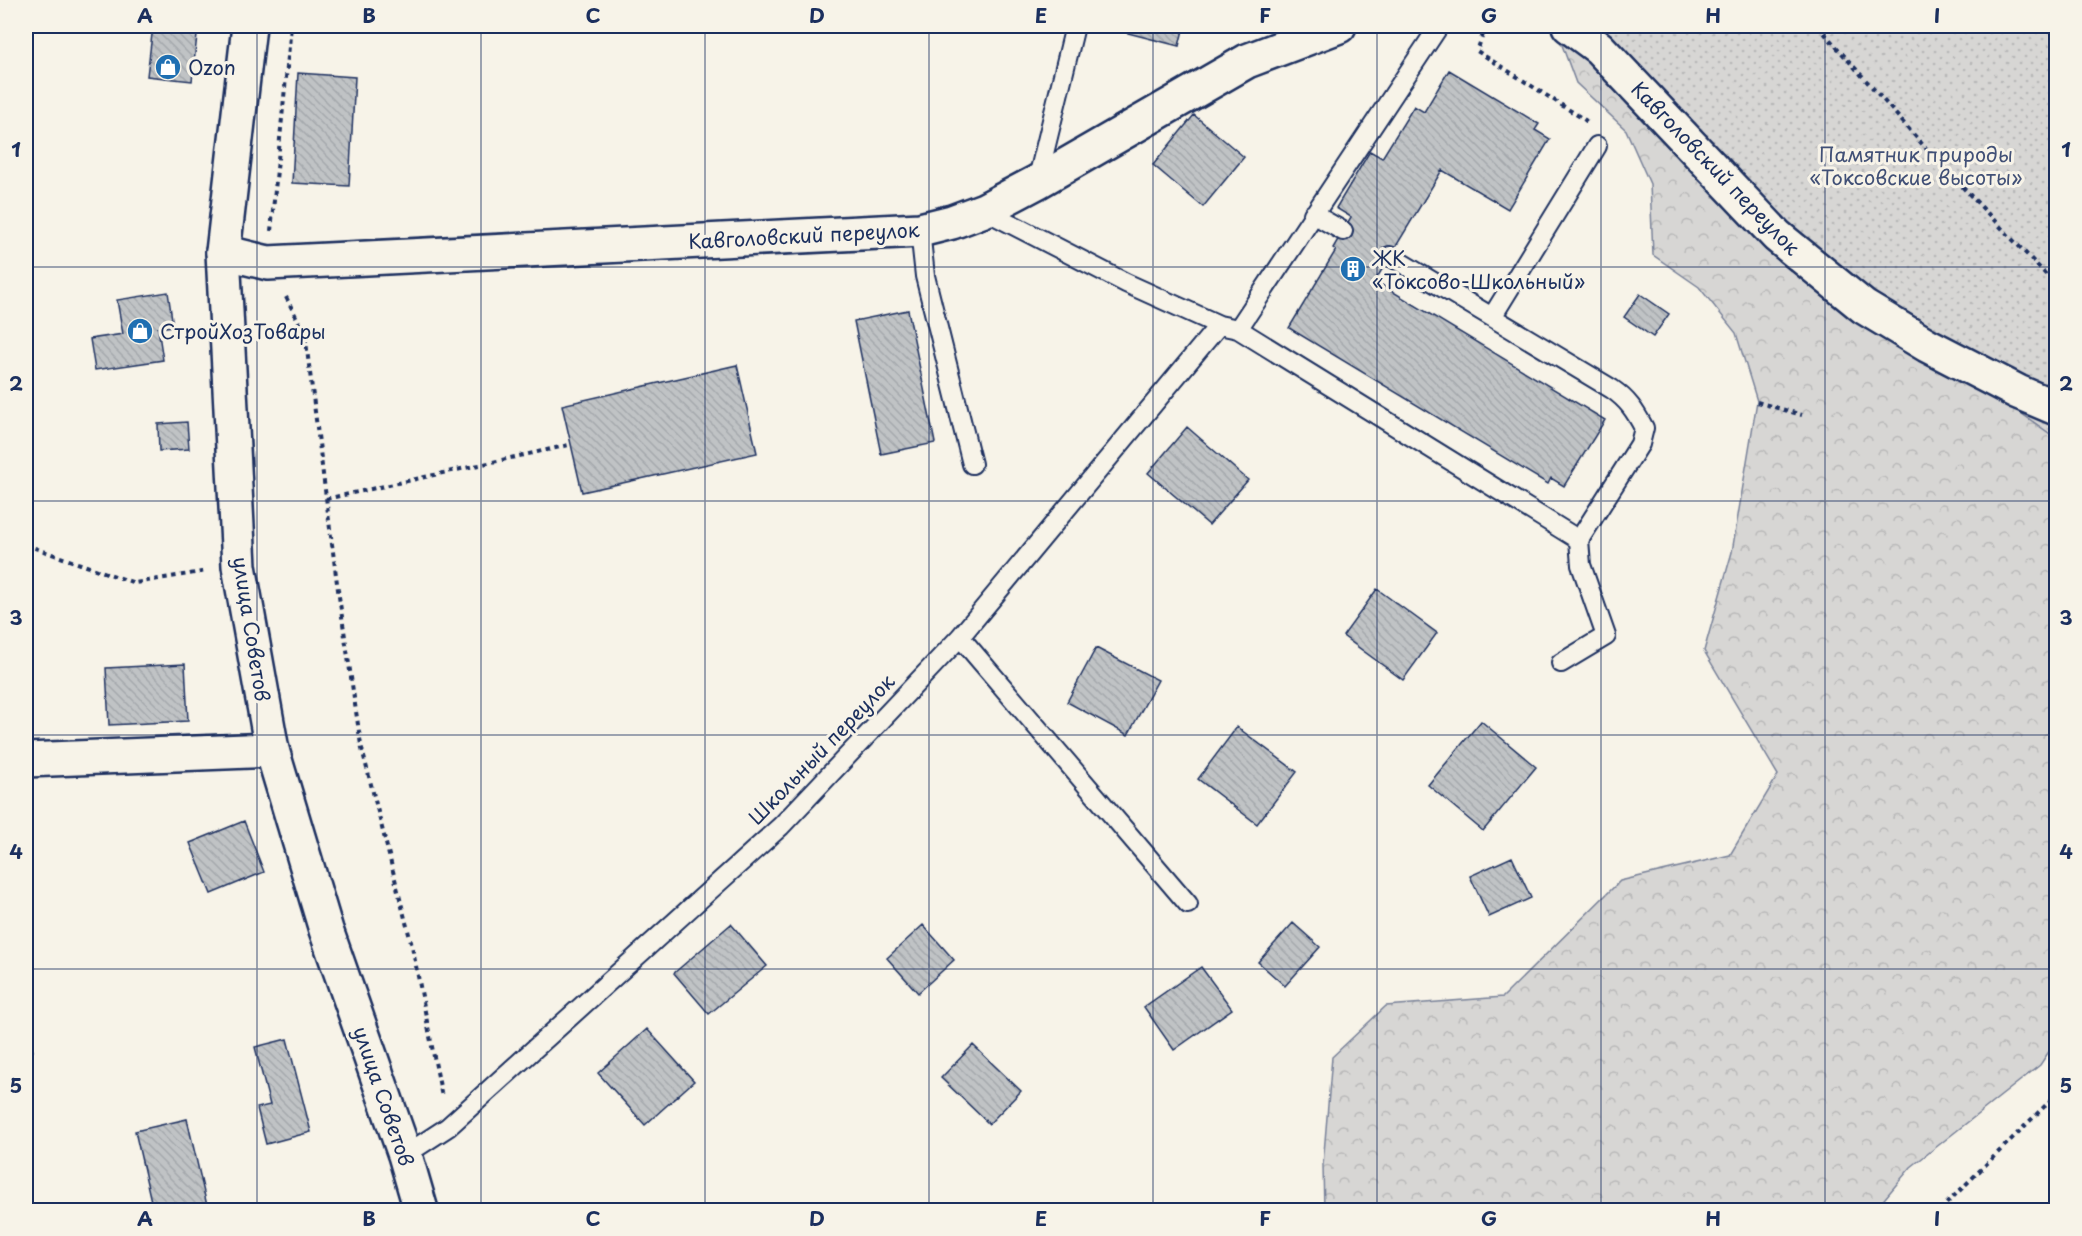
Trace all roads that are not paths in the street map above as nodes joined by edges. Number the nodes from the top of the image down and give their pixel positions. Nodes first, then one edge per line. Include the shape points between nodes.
1 (249, 26) edge
2 (1075, 26) edge
3 (1339, 26) edge
4 (1439, 26) edge
5 (1574, 26) edge
6 (1596, 146) road end
7 (1037, 182) junction
8 (984, 210) junction
9 (1313, 214) junction
10 (920, 230) junction
11 (1343, 231) dead end
12 (223, 252) junction
13 (1390, 256) dead end
14 (1492, 317) junction
15 (1219, 325) junction
16 (1238, 329) junction
17 (2056, 408) edge
18 (972, 464) dead end
19 (1579, 540) junction
20 (960, 637) junction
21 (1561, 663) dead end
22 (272, 750) junction
23 (26, 760) edge
24 (1188, 904) dead end
25 (405, 1155) junction
26 (421, 1210) edge

1 - 12 street, улица Советов
2 - 7 lane
3 - 7 street, Кавголовский переулок via 1247,61
4 - 9 lane
5 - 17 street, Кавголовский переулок via 1777,236 1864,307 1927,345
6 - 14 lane
7 - 8 street, Кавголовский переулок
8 - 10 street, Кавголовский переулок
8 - 15 lane
9 - 11 lane
9 - 16 lane
10 - 12 street, Кавголовский переулок via 268,263
10 - 18 lane via 925,276
12 - 22 street, улица Советов via 239,566
13 - 14 lane
14 - 19 lane via 1627,400 1644,428 1640,444
15 - 16 lane
15 - 20 lane, Школьный переулок
16 - 19 lane
19 - 21 lane via 1581,566 1606,636
20 - 24 lane
20 - 25 lane, Школьный переулок via 781,826 448,1127
22 - 23 street
22 - 25 street, улица Советов via 326,930
25 - 26 street, улица Советов

